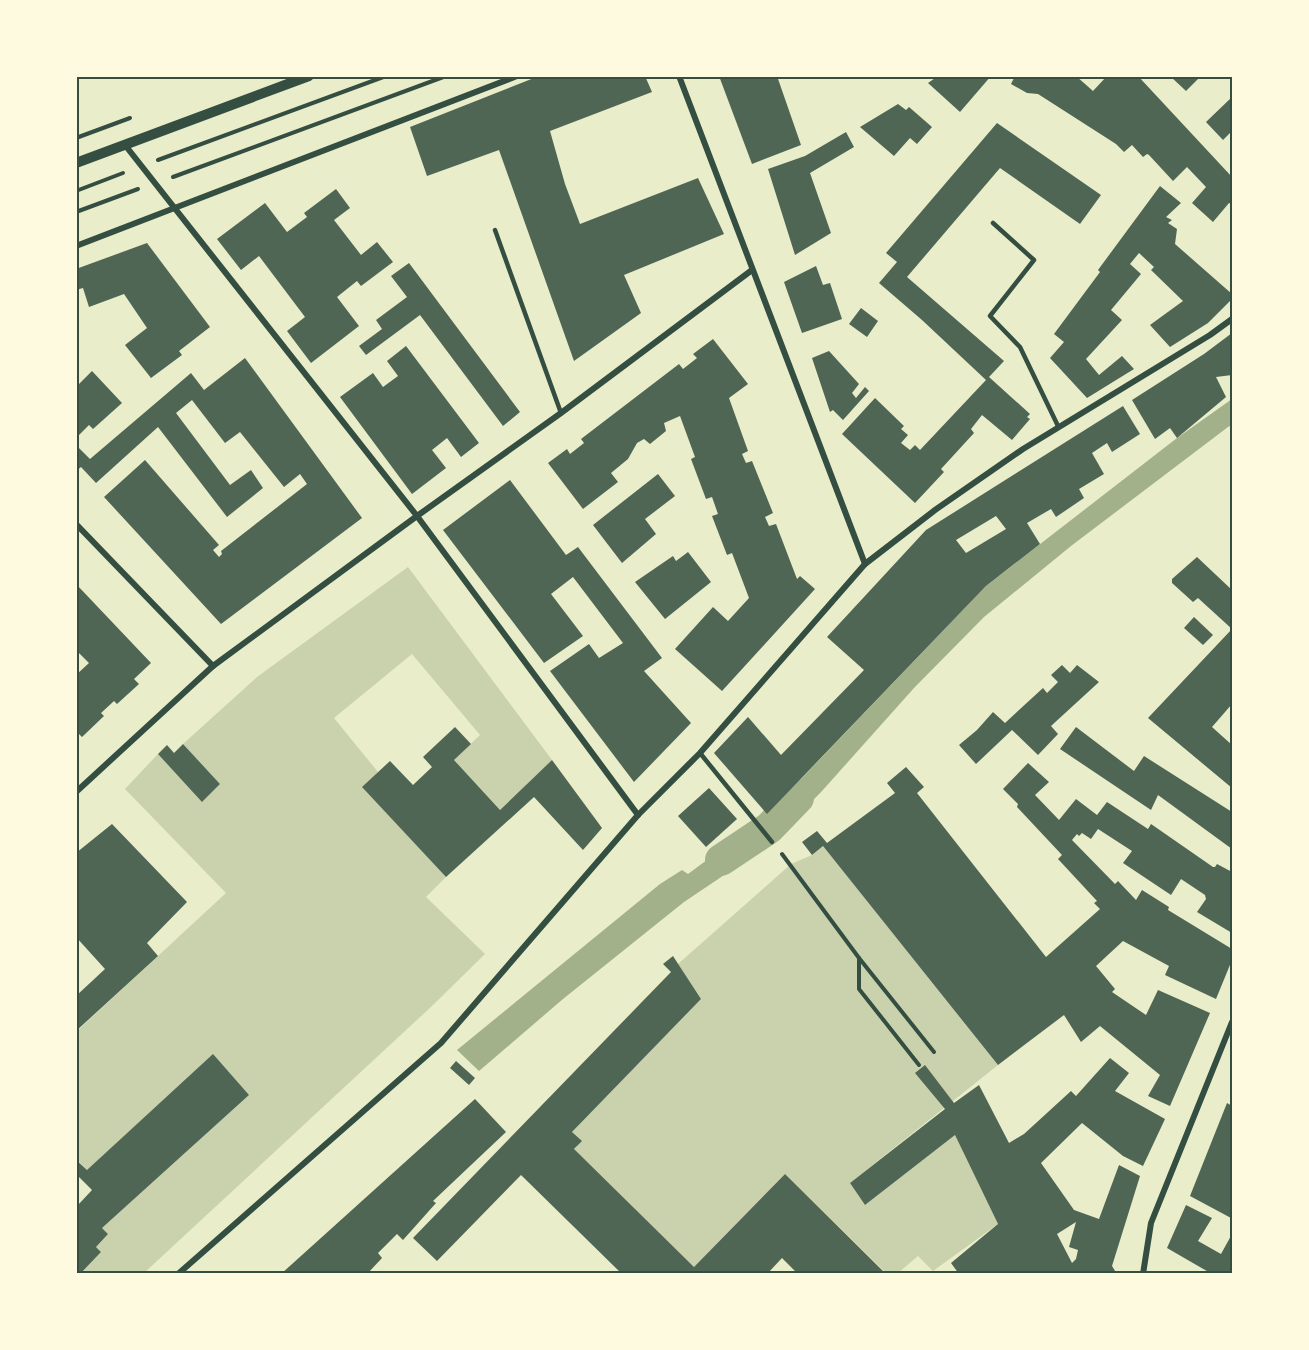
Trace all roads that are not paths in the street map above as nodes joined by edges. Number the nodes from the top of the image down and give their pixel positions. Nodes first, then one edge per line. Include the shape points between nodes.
1 (309, 76) edge
2 (518, 76) edge
3 (679, 76) edge
4 (125, 145) junction
5 (76, 163) edge
6 (176, 209) junction
7 (993, 223) dead end
8 (495, 230) dead end
9 (76, 246) edge
10 (752, 270) junction
11 (1233, 319) edge
12 (561, 412) junction
13 (1058, 426) junction
14 (417, 516) junction
15 (76, 524) edge
16 (865, 564) junction
17 (213, 666) junction
18 (700, 753) junction
19 (76, 792) edge
20 (638, 815) junction
21 (771, 842) road end
22 (1233, 1022) edge
23 (178, 1274) edge
24 (1143, 1274) edge

1 - 4 street
2 - 6 street
3 - 10 street
4 - 5 street
4 - 6 street
6 - 9 street
6 - 14 street
7 - 13 lane via 1034,260 990,316 1020,347
8 - 12 lane
10 - 12 street
10 - 16 street
11 - 13 street
12 - 14 street
13 - 16 street via 935,510
14 - 17 street
14 - 20 street
15 - 17 street
16 - 18 street
17 - 19 street
18 - 20 street
18 - 21 lane
20 - 23 street via 441,1043
22 - 24 street via 1151,1223

